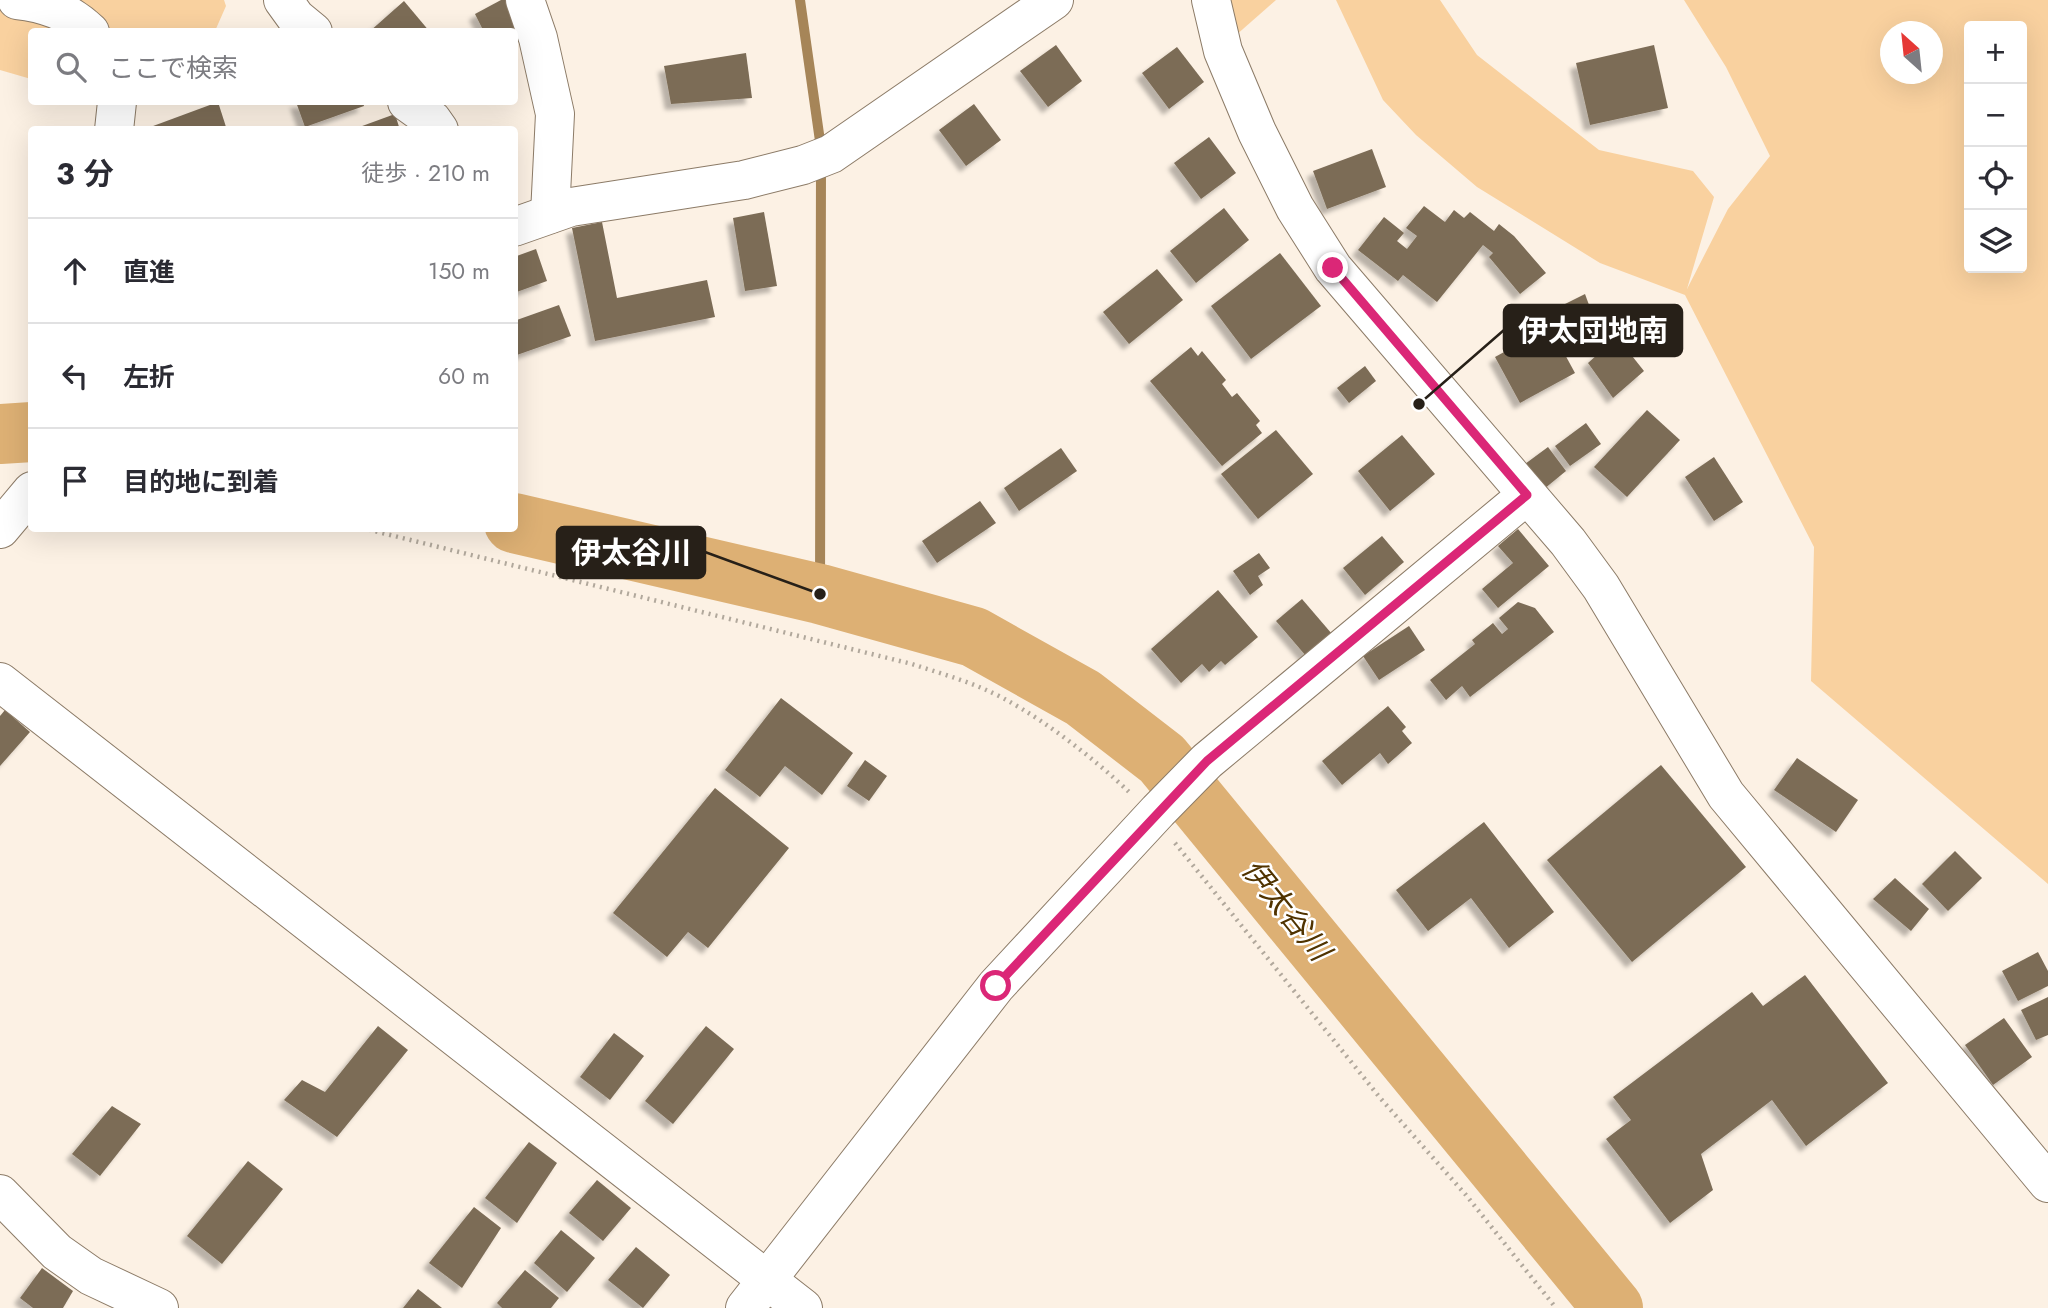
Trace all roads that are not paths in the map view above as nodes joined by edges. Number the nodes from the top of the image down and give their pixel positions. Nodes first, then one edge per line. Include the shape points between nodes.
1 (17, 0) edge
2 (283, 0) edge
3 (525, 0) edge
4 (1054, 0) edge
5 (1211, 0) edge
6 (86, 28) edge
7 (308, 28) edge
8 (117, 105) edge
9 (411, 105) edge
10 (114, 126) edge
11 (436, 126) edge
12 (550, 214) junction
13 (518, 226) edge
14 (1527, 495) junction
15 (28, 496) edge
16 (0, 529) edge
17 (0, 682) edge
18 (2048, 1183) edge
19 (0, 1194) edge
20 (756, 1293) edge
21 (159, 1308) edge
22 (803, 1308) edge

1 - 6 street via 72,15
2 - 7 street
3 - 12 street via 555,114
4 - 12 street via 817,160 744,180
5 - 14 street via 1223,51 1263,144 1307,228 1333,268
8 - 10 street
9 - 11 street
12 - 13 street
14 - 18 street via 1601,587 1726,795
14 - 20 street via 1207,761 996,986
15 - 16 street
17 - 20 street
19 - 21 street via 57,1252 91,1276
20 - 22 street

